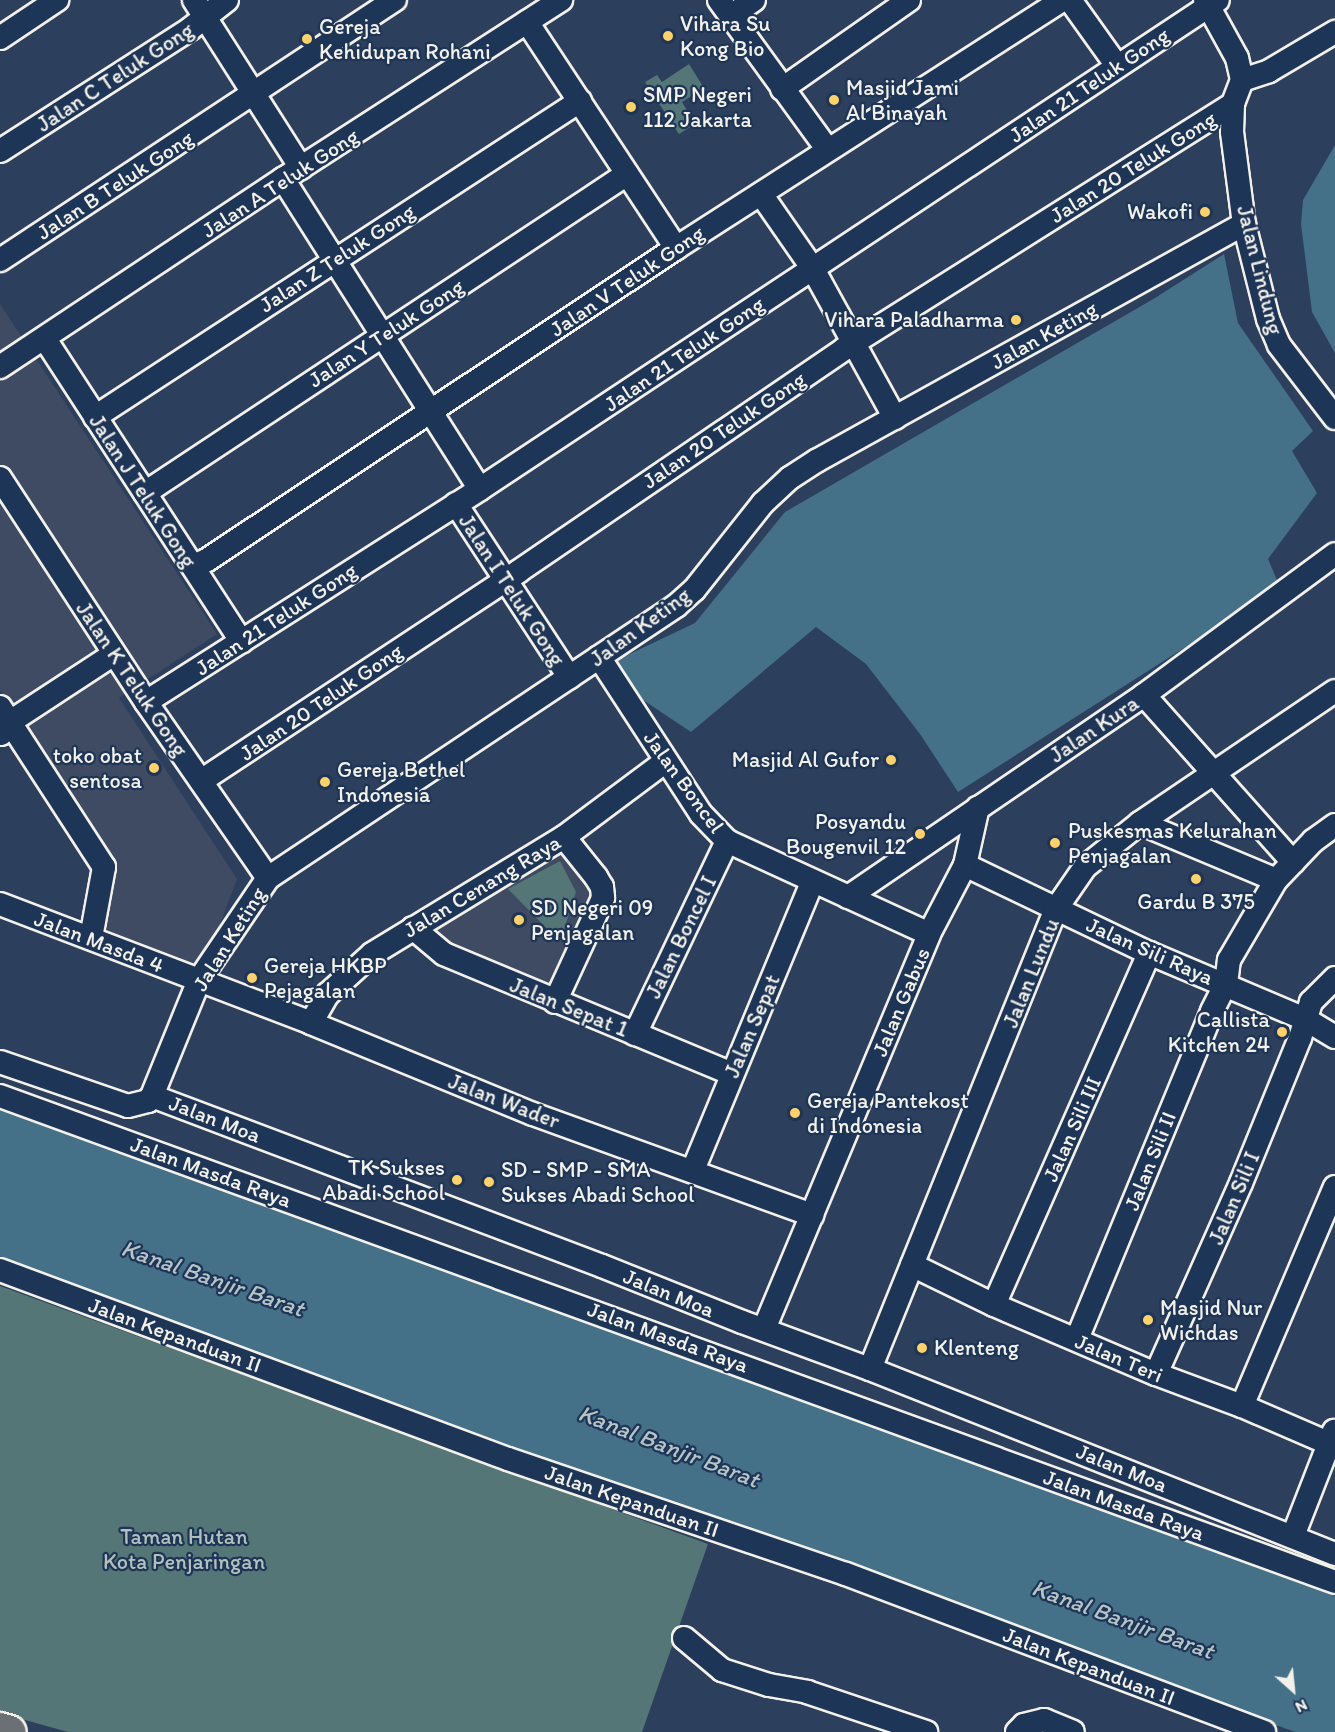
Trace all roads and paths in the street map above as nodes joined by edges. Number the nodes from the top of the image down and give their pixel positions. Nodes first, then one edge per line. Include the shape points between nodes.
1 (57, 0) edge
2 (227, 0) edge
3 (395, 0) edge
4 (561, 0) edge
5 (754, 0) edge
6 (909, 0) edge
7 (1064, 0) edge
8 (1071, 0) edge
9 (1210, 2) edge
10 (725, 8) edge
11 (200, 9) edge
12 (527, 22) junction
13 (1335, 32) edge
14 (0, 38) edge
15 (1117, 66) junction
16 (1242, 80) junction
17 (782, 89) junction
18 (254, 94) junction
19 (580, 101) junction
20 (1233, 104) junction
21 (828, 150) junction
22 (0, 151) edge
23 (292, 174) junction
24 (627, 174) junction
25 (761, 194) junction
26 (1244, 224) junction
27 (676, 248) junction
28 (334, 259) junction
29 (0, 260) edge
30 (813, 268) junction
31 (382, 336) junction
32 (45, 339) junction
33 (855, 342) junction
34 (0, 368) edge
35 (430, 412) junction
36 (95, 417) junction
37 (895, 417) junction
38 (1335, 418) edge
39 (0, 478) edge
40 (480, 489) junction
41 (145, 493) junction
42 (456, 504) junction
43 (1335, 554) edge
44 (193, 566) junction
45 (505, 580) junction
46 (243, 642) junction
47 (114, 654) junction
48 (599, 657) junction
49 (569, 677) junction
50 (1335, 691) edge
51 (1144, 695) junction
52 (146, 702) junction
53 (3, 722) edge
54 (666, 761) junction
55 (1212, 775) junction
56 (201, 781) junction
57 (978, 807) junction
58 (1140, 823) junction
59 (1335, 825) edge
60 (564, 837) junction
61 (727, 841) junction
62 (1293, 862) junction
63 (965, 865) junction
64 (268, 878) junction
65 (1276, 880) junction
66 (812, 882) junction
67 (848, 897) junction
68 (0, 904) edge
69 (1056, 909) junction
70 (413, 928) junction
71 (929, 934) junction
72 (91, 938) junction
73 (1149, 953) junction
74 (1335, 978) edge
75 (199, 980) junction
76 (1226, 984) junction
77 (555, 1002) junction
78 (1305, 1019) junction
79 (311, 1023) junction
80 (634, 1034) junction
81 (1335, 1037) edge
82 (0, 1062) edge
83 (732, 1074) junction
84 (0, 1096) edge
85 (152, 1096) junction
86 (693, 1170) junction
87 (1335, 1187) edge
88 (812, 1215) junction
89 (1327, 1226) edge
90 (912, 1265) junction
91 (0, 1270) edge
92 (994, 1305) junction
93 (764, 1329) junction
94 (1077, 1339) junction
95 (870, 1368) junction
96 (1156, 1374) junction
97 (1242, 1407) junction
98 (1332, 1436) edge
99 (1293, 1536) junction
100 (1335, 1554) edge
101 (1335, 1582) edge
102 (684, 1638) dead end
103 (0, 1729) edge
104 (10, 1732) edge
105 (926, 1732) edge
106 (1017, 1732) edge
107 (1073, 1732) edge
108 (1264, 1732) edge

1 - 14 street
2 - 11 street, Jalan C Teluk Gong
3 - 18 street, Jalan B Teluk Gong
4 - 12 street, Jalan A Teluk Gong
5 - 10 street
6 - 17 street
7 - 21 street, Jalan V Teluk Gong
8 - 15 street
9 - 15 street, Jalan 21 Teluk Gong
9 - 16 street via 1237,58
10 - 17 street
11 - 18 street, Jalan I Teluk Gong
11 - 22 street, Jalan C Teluk Gong
12 - 19 street
12 - 23 street, Jalan A Teluk Gong
13 - 16 street via 1269,71
15 - 30 street, Jalan 21 Teluk Gong
16 - 20 street, Jalan 20 Teluk Gong
17 - 21 street
18 - 23 street, Jalan I Teluk Gong
18 - 29 street, Jalan B Teluk Gong
19 - 24 street
19 - 28 street, Jalan Z Teluk Gong
20 - 26 street, Jalan Lindung via 1232,132
20 - 33 street, Jalan 20 Teluk Gong
21 - 25 street, Jalan V Teluk Gong
23 - 28 street, Jalan I Teluk Gong
23 - 32 street, Jalan A Teluk Gong
24 - 27 street
24 - 31 street, Jalan Y Teluk Gong
25 - 27 street, Jalan V Teluk Gong
25 - 30 street
26 - 37 street, Jalan Keting
26 - 38 street, Jalan Lindung via 1268,319 1279,345
27 - 35 street, Jalan V Teluk Gong
28 - 31 street, Jalan I Teluk Gong
28 - 36 street, Jalan Z Teluk Gong
30 - 33 street
30 - 40 street, Jalan 21 Teluk Gong
31 - 35 street, Jalan I Teluk Gong
31 - 41 street, Jalan Y Teluk Gong
32 - 34 street, Jalan A Teluk Gong
32 - 36 street, Jalan J Teluk Gong
33 - 37 street
33 - 45 street, Jalan 20 Teluk Gong
35 - 40 street, Jalan I Teluk Gong
35 - 44 street, Jalan V Teluk Gong
36 - 41 street, Jalan J Teluk Gong
37 - 48 street, Jalan Keting via 790,478 763,503 694,590
39 - 47 street, Jalan K Teluk Gong
40 - 42 street, Jalan 21 Teluk Gong
41 - 44 street, Jalan J Teluk Gong
42 - 45 street, Jalan I Teluk Gong
42 - 46 street, Jalan 21 Teluk Gong
43 - 51 street, Jalan Kura
44 - 46 street, Jalan J Teluk Gong
45 - 49 street, Jalan I Teluk Gong
45 - 56 street, Jalan 20 Teluk Gong
46 - 52 street, Jalan 21 Teluk Gong
47 - 52 street, Jalan K Teluk Gong
47 - 53 street
48 - 49 street, Jalan Keting
48 - 54 street, Jalan Boncel
49 - 64 street, Jalan Keting
50 - 55 street, Jalan Lundu
51 - 55 street
51 - 57 street, Jalan Kura
52 - 56 street, Jalan K Teluk Gong
53 - 72 street via 104,867
54 - 60 street, Jalan Cenang Raya
54 - 61 street, Jalan Boncel via 701,814
55 - 58 street, Jalan Lundu
55 - 62 street
56 - 64 street, Jalan K Teluk Gong
57 - 63 street, Jalan Gabus
57 - 67 street, Jalan Kura
58 - 65 street
58 - 69 street, Jalan Lundu via 1085,867
59 - 62 street, Jalan Sili II via 1312,841
60 - 70 street, Jalan Cenang Raya
60 - 77 street via 596,877 603,898
61 - 66 street, Jalan Boncel
61 - 80 street, Jalan Boncel I
62 - 65 street, Jalan Sili II
63 - 69 street, Jalan Sili Raya
63 - 71 street, Jalan Gabus
64 - 75 street, Jalan Keting
65 - 76 street, Jalan Sili II via 1229,960
66 - 67 street, Jalan Boncel
66 - 83 street, Jalan Sepat
67 - 71 street, Jalan Boncel
68 - 72 street, Jalan Masda 4
69 - 73 street, Jalan Sili Raya
69 - 90 street, Jalan Lundu
70 - 77 street, Jalan Sepat 1 via 444,954
70 - 79 street, Jalan Cenang Raya via 356,966 328,994
71 - 88 street, Jalan Gabus
72 - 75 street, Jalan Masda 4
73 - 76 street, Jalan Sili Raya
73 - 92 street, Jalan Sili III
74 - 78 street, Jalan Sili I via 1311,1002
75 - 79 street, Jalan Wader
75 - 85 street, Jalan Keting
76 - 78 street, Jalan Sili Raya
76 - 94 street, Jalan Sili II
77 - 80 street, Jalan Sepat 1
78 - 81 street, Jalan Sili Raya
78 - 96 street, Jalan Sili I via 1241,1183
79 - 86 street, Jalan Wader via 533,1114
80 - 83 street, Jalan Sepat 1
82 - 85 street, Jalan Moa via 128,1106 148,1101
83 - 86 street, Jalan Sepat
84 - 101 street, Jalan Masda Raya
85 - 93 street, Jalan Moa
86 - 88 street, Jalan Wader
87 - 89 street
88 - 93 street, Jalan Gabus
89 - 97 street
90 - 92 street, Jalan Teri
90 - 95 street, Jalan Lundu
91 - 108 street, Jalan Kepanduan II via 508,1459 846,1574
92 - 94 street, Jalan Teri
93 - 95 street, Jalan Moa
94 - 96 street, Jalan Teri
95 - 99 street, Jalan Moa
96 - 97 street, Jalan Teri
97 - 98 street, Jalan Teri
98 - 99 street
99 - 100 street, Jalan Moa
102 - 105 street via 722,1670 807,1692
103 - 104 highway
106 - 107 street via 1024,1725 1044,1720

